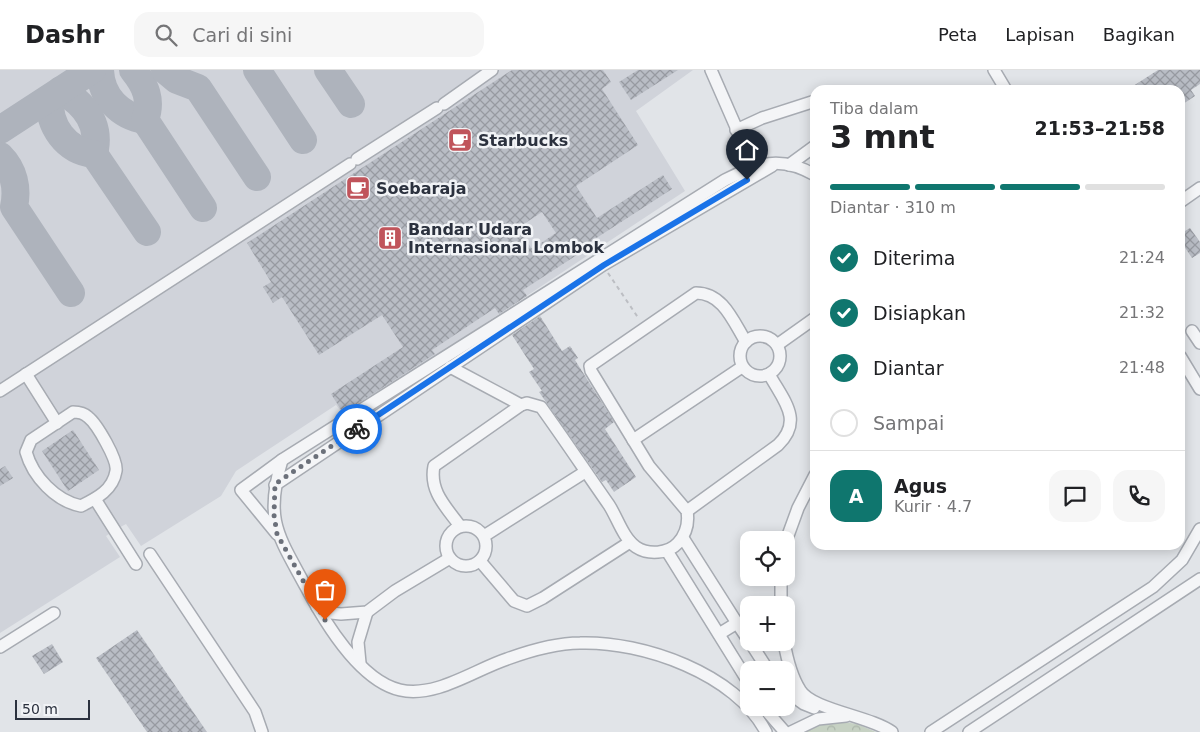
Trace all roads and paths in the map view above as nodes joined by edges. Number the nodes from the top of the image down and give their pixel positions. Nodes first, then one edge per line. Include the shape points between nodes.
1 (492, 70) edge
2 (711, 70) edge
3 (994, 70) edge
4 (1003, 85) edge
5 (810, 103) edge
6 (736, 130) junction
7 (810, 149) edge
8 (784, 163) junction
9 (753, 166) junction
10 (810, 173) edge
11 (1200, 188) edge
12 (1185, 198) edge
13 (608, 272) dead end
14 (810, 322) edge
15 (645, 327) junction
16 (1192, 331) dead end
17 (746, 342) junction
18 (1200, 343) edge
19 (777, 345) junction
20 (1185, 364) edge
21 (450, 367) junction
22 (742, 367) junction
23 (26, 374) junction
24 (769, 374) junction
25 (1200, 389) edge
26 (0, 391) edge
27 (521, 405) junction
28 (57, 422) junction
29 (633, 440) junction
30 (282, 460) junction
31 (585, 472) junction
32 (275, 484) junction
33 (810, 485) edge
34 (95, 499) junction
35 (687, 511) junction
36 (460, 526) junction
37 (1200, 529) edge
38 (790, 531) edge
39 (277, 534) junction
40 (484, 536) junction
41 (683, 538) junction
42 (630, 542) junction
43 (667, 551) junction
44 (150, 554) dead end
45 (450, 558) junction
46 (480, 560) junction
47 (136, 564) dead end
48 (1200, 579) edge
49 (316, 606) junction
50 (367, 612) junction
51 (54, 613) dead end
52 (737, 623) junction
53 (740, 628) edge
54 (719, 634) junction
55 (0, 648) edge
56 (786, 651) edge
57 (360, 663) junction
58 (740, 668) edge
59 (795, 698) edge
60 (771, 716) edge
61 (834, 716) junction
62 (868, 720) junction
63 (262, 732) edge
64 (766, 732) edge
65 (785, 732) edge
66 (791, 732) edge
67 (892, 732) edge
68 (931, 732) edge
69 (969, 732) edge

1 - 23 street
2 - 6 street
3 - 4 street
5 - 6 street
6 - 9 street
7 - 8 street
8 - 9 street
8 - 10 street
8 - 21 street via 604,265
9 - 30 street via 725,180
11 - 12 street
13 - 15 path
14 - 19 street
15 - 17 street via 696,292 707,293 724,307
15 - 29 street via 590,368
16 - 18 street
17 - 19 street via 754,336 762,336
17 - 22 street via 740,352
19 - 24 street via 780,361
20 - 25 street
21 - 27 street
21 - 32 street
22 - 24 street via 759,376
22 - 29 street
23 - 26 street
23 - 28 street
24 - 35 street via 789,410 790,431 778,445
27 - 31 street via 541,407
27 - 36 street via 434,466 432,483 436,494
28 - 34 street via 73,412 87,416 116,462 112,482 105,493
28 - 34 street via 31,440 27,457 52,492 63,500 82,506
29 - 35 street via 660,480
30 - 32 street
30 - 39 street via 241,490
31 - 40 street
31 - 42 street
32 - 39 street
33 - 38 street
34 - 47 street
35 - 41 street
36 - 40 street via 478,529
36 - 45 street via 447,540 446,550
37 - 68 street via 1182,560 1153,587
39 - 49 street
40 - 46 street via 485,553
41 - 43 street
41 - 52 street
42 - 43 street via 645,551
42 - 46 street via 527,606 514,601
43 - 54 street
44 - 63 street via 255,712
45 - 46 street via 459,565 470,566
45 - 50 street
48 - 69 street
49 - 50 street via 336,614
49 - 57 street
50 - 57 street via 358,642
51 - 55 street
52 - 53 street
52 - 54 street
54 - 58 street
56 - 62 street via 801,692 815,702
57 - 64 street via 387,686 415,691 436,688 507,659 544,649 579,643 615,644 684,664 715,681 759,718
59 - 61 street
60 - 65 street
61 - 62 street
61 - 66 street via 818,719
62 - 67 street

